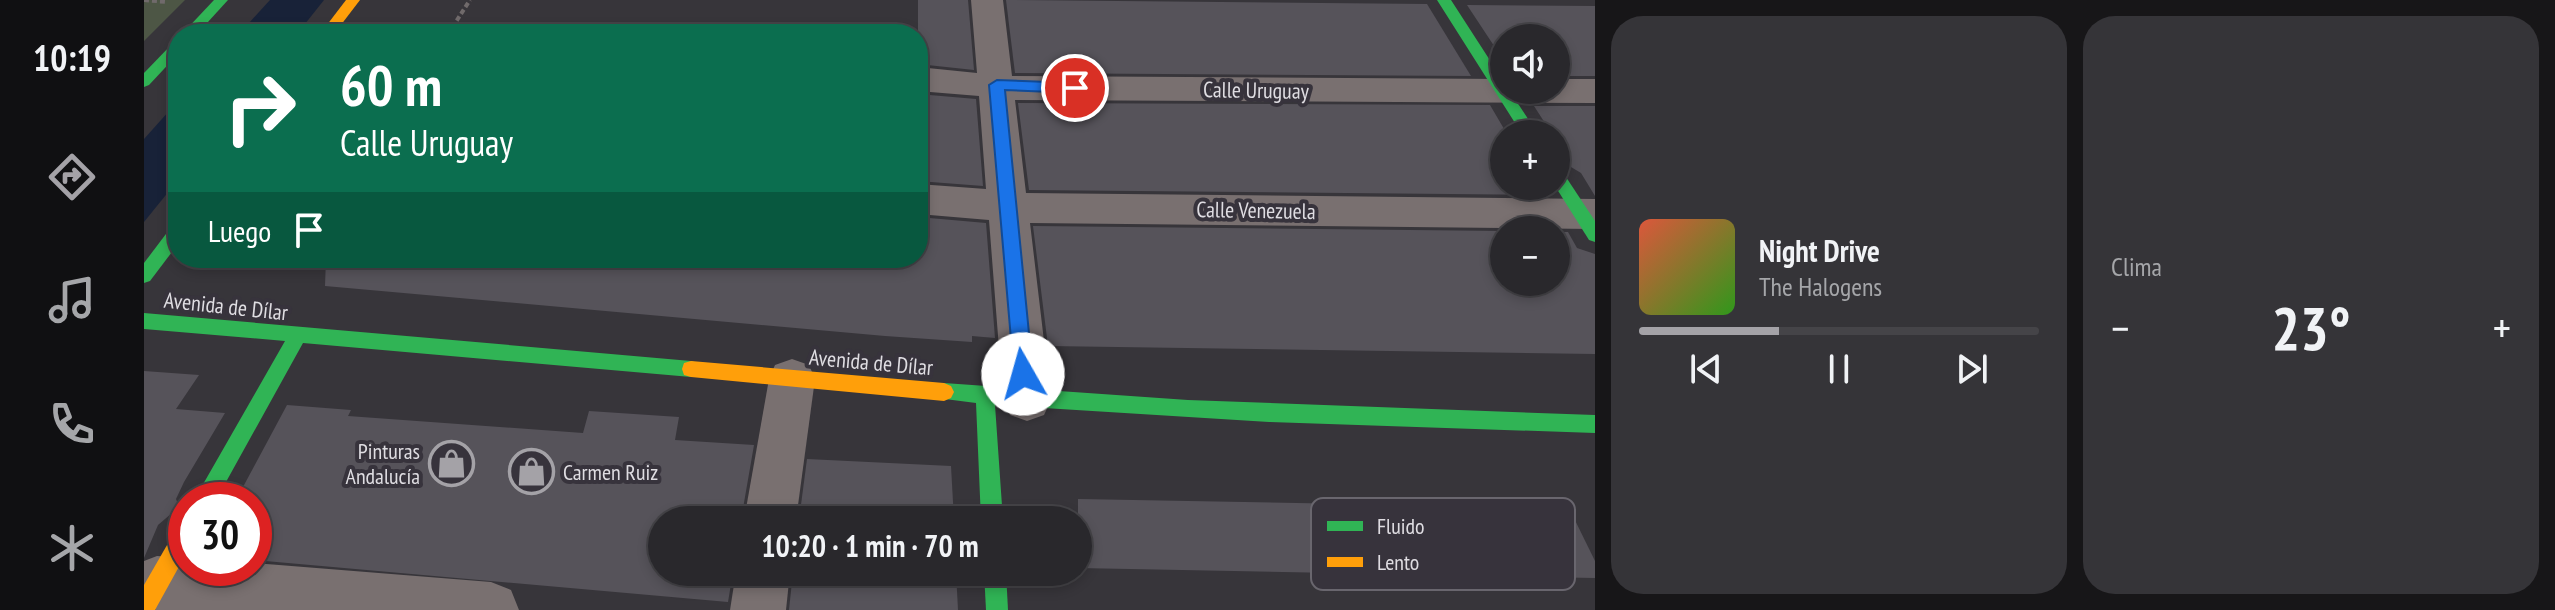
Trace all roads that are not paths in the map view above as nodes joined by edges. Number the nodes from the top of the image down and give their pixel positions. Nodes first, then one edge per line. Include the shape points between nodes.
1 (221, 0) edge
2 (353, 0) edge
3 (987, 0) edge
4 (1444, 0) edge
5 (198, 24) edge
6 (335, 24) edge
7 (168, 57) edge
8 (1490, 72) edge
9 (928, 80) edge
10 (144, 82) edge
11 (997, 85) junction
12 (1490, 91) edge
13 (1570, 91) edge
14 (1595, 91) edge
15 (1570, 194) edge
16 (928, 200) edge
17 (1006, 206) junction
18 (1590, 221) edge
19 (168, 244) edge
20 (144, 276) edge
21 (144, 321) edge
22 (297, 337) junction
23 (792, 379) junction
24 (985, 397) junction
25 (1027, 400) junction
26 (1595, 424) edge
27 (215, 482) edge
28 (772, 506) edge
29 (991, 506) edge
30 (168, 565) edge
31 (761, 586) edge
32 (996, 586) edge
33 (151, 595) edge
34 (491, 610) edge
35 (758, 610) edge
36 (997, 610) edge

1 - 5 main road
2 - 6 main road
3 - 11 street
4 - 8 main road
7 - 10 main road
9 - 11 street, Calle Uruguay
11 - 12 street, Calle Uruguay
11 - 17 street
13 - 14 street, Calle Uruguay
15 - 18 main road
16 - 17 street, Calle Venezuela
17 - 18 street, Calle Venezuela
17 - 25 street
19 - 20 main road
21 - 22 main road, Avenida de Dílar
22 - 23 main road, Avenida de Dílar
22 - 27 main road
23 - 24 main road, Avenida de Dílar
23 - 28 street
24 - 25 main road, Avenida de Dílar
24 - 29 main road
25 - 26 main road, Avenida de Dílar via 1320,417
30 - 33 main road
31 - 35 street
32 - 36 main road
33 - 34 street

